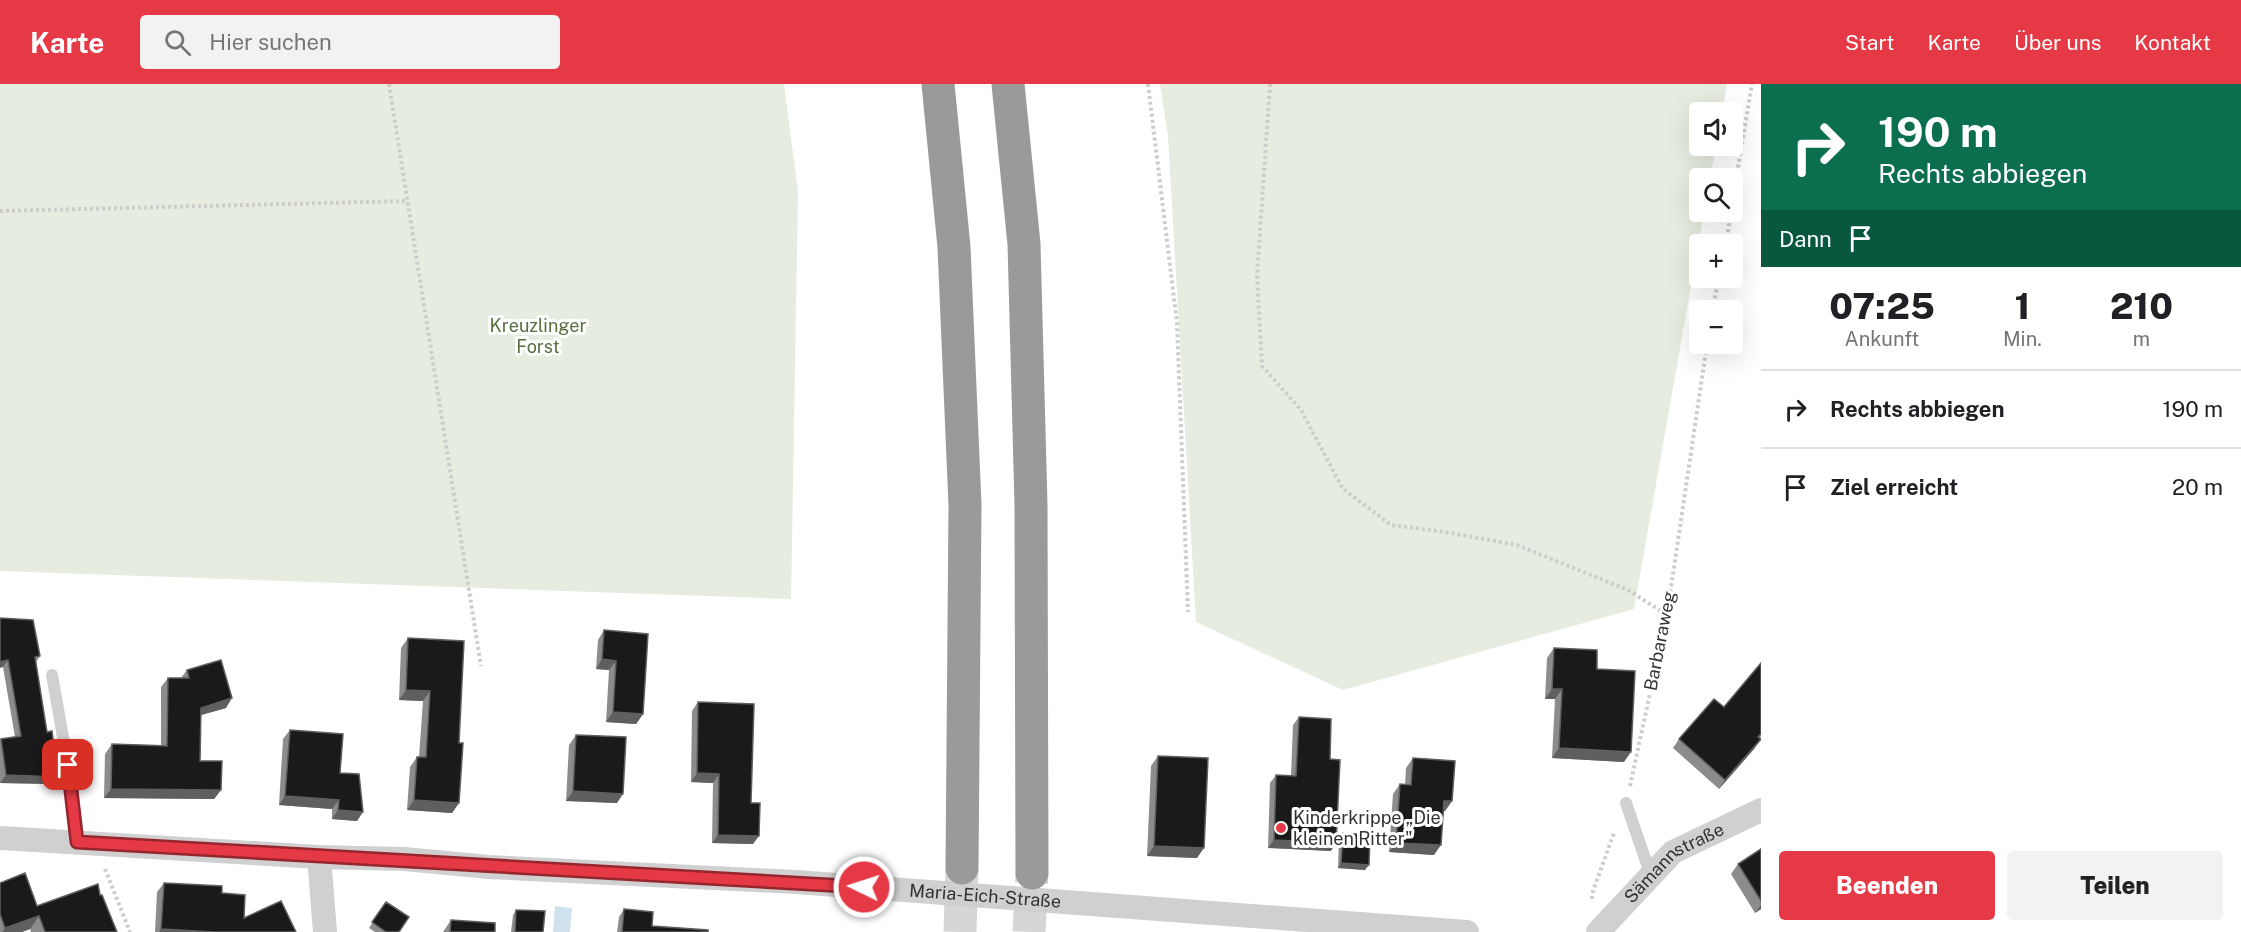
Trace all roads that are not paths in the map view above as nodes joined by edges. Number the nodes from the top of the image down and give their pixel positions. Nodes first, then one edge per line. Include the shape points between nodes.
1 (938, 84) edge
2 (1008, 84) edge
3 (52, 675) dead end
4 (1626, 803) road end
5 (1761, 810) edge
6 (0, 838) edge
7 (86, 843) junction
8 (319, 856) junction
9 (963, 868) tunnel mouth
10 (1032, 873) tunnel mouth
11 (1651, 876) junction
12 (325, 932) edge
13 (1467, 932) edge
14 (1598, 932) edge

1 - 9 highway via 954,247 965,505
2 - 10 highway via 1024,244 1031,505
3 - 7 lane
4 - 11 lane
5 - 11 street, Sämannstraße via 1673,852
6 - 7 street, Maria-Eich-Straße
7 - 8 street, Maria-Eich-Straße
8 - 12 street
8 - 13 street, Maria-Eich-Straße via 796,882
11 - 14 street, Sämannstraße

